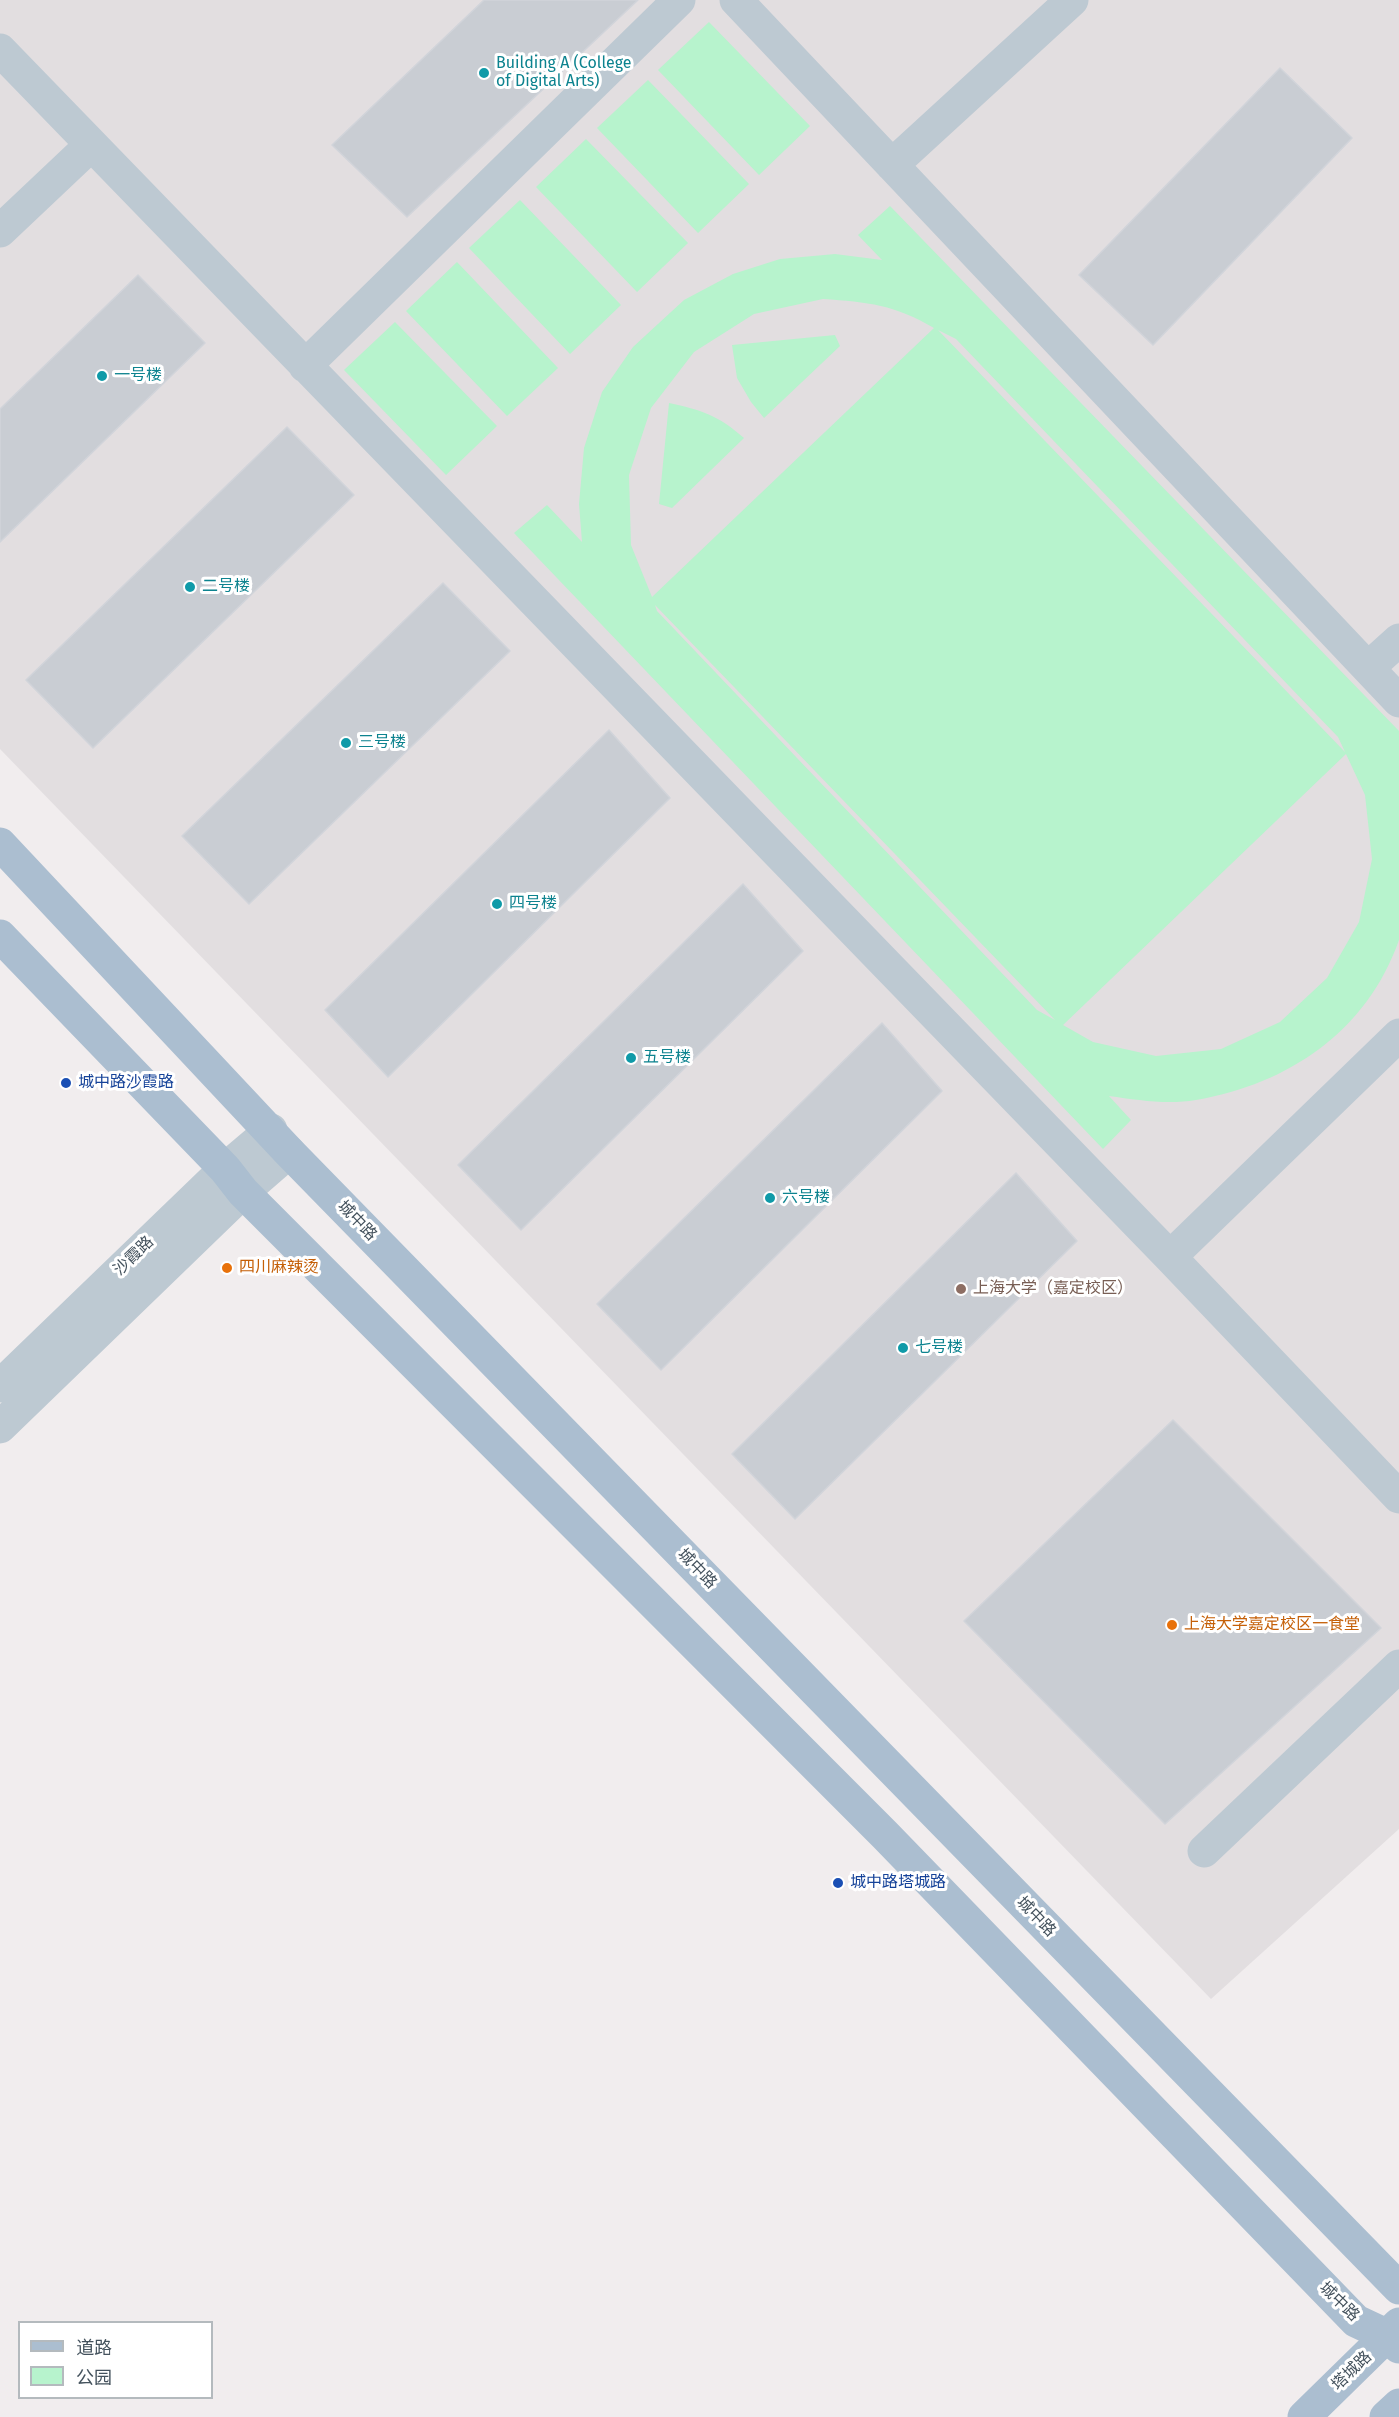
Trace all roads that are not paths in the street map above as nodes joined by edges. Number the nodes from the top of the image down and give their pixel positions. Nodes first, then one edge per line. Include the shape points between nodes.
1 (679, 0) edge
2 (736, 0) edge
3 (1072, 0) edge
4 (0, 50) edge
5 (91, 146) junction
6 (892, 165) junction
7 (0, 231) edge
8 (305, 366) junction
9 (1399, 640) edge
10 (1368, 668) junction
11 (1399, 701) edge
12 (0, 844) edge
13 (0, 936) edge
14 (1399, 1035) edge
15 (280, 1141) junction
16 (234, 1180) junction
17 (1170, 1257) junction
18 (0, 1386) edge
19 (0, 1427) edge
20 (1399, 1497) edge
21 (1399, 1666) edge
22 (1204, 1851) dead end
23 (1399, 2288) edge
24 (1395, 2336) edge
25 (1399, 2405) edge
26 (1304, 2417) edge
27 (1386, 2417) edge

1 - 8 street
2 - 6 street
3 - 6 street
4 - 5 street
5 - 7 street
5 - 8 street
6 - 10 street
8 - 17 street
9 - 10 street
10 - 11 street
12 - 15 main road, 城中路
13 - 16 main road, 城中路
14 - 17 street
15 - 16 street, 沙霞路
15 - 23 main road, 城中路
16 - 18 street, 沙霞路
16 - 19 street
16 - 24 main road, 城中路 via 885,1835 1356,2321
17 - 20 street
21 - 22 street
24 - 26 main road, 塔城路
25 - 27 main road

